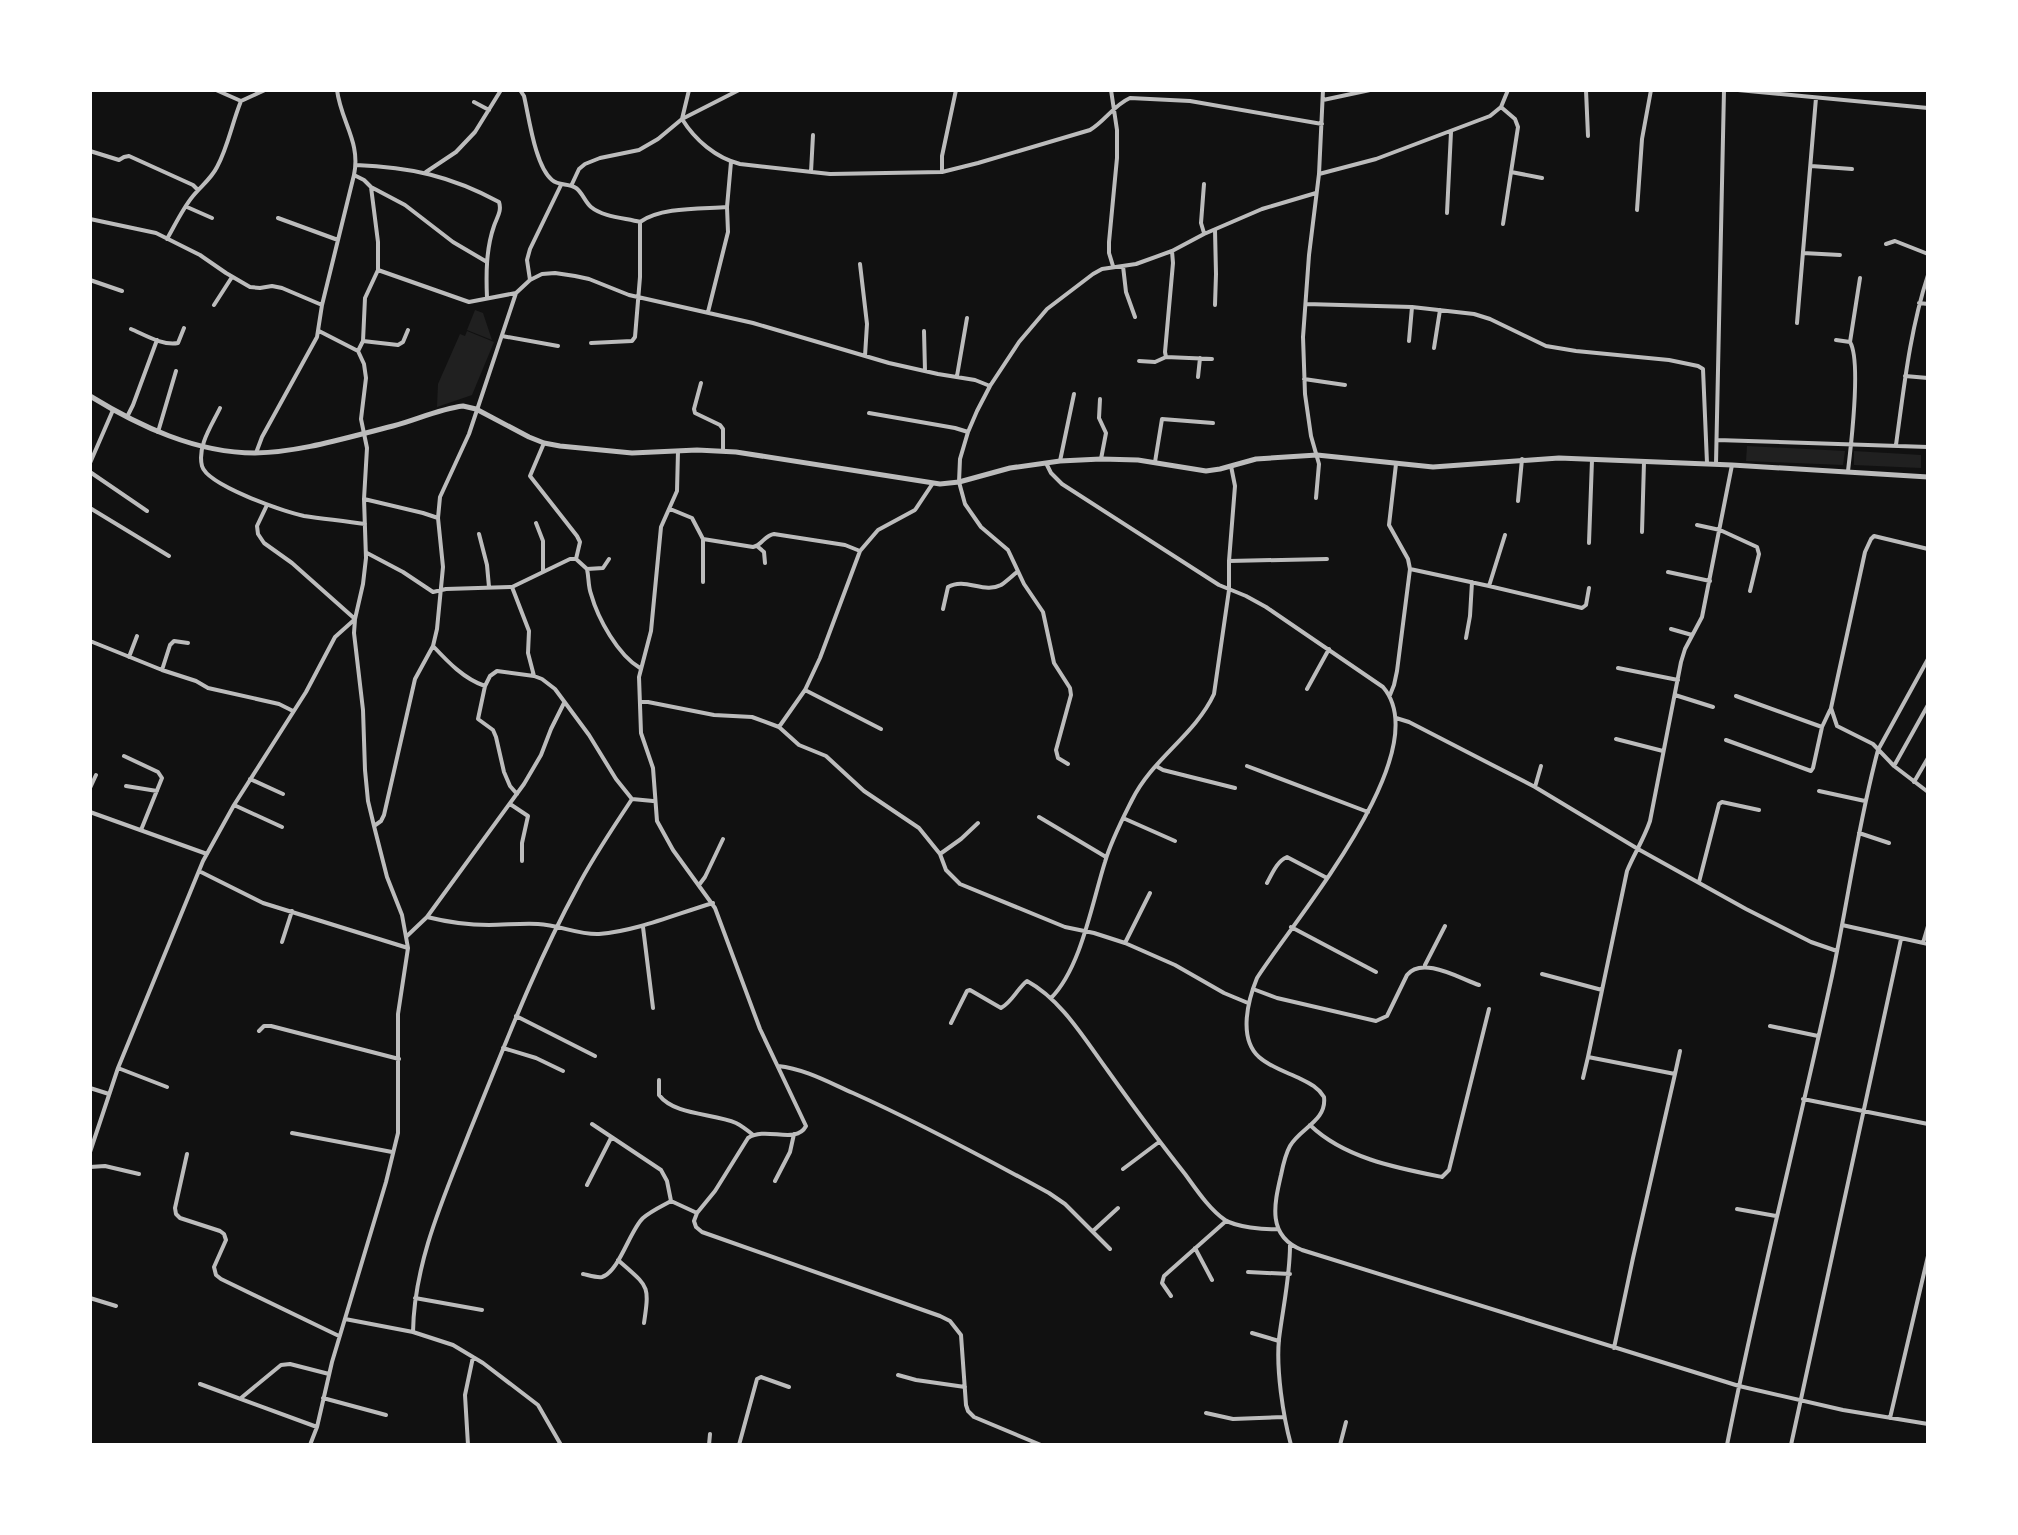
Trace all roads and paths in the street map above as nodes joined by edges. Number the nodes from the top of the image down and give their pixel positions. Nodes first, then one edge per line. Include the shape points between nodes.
1 (216, 90) edge
2 (265, 90) edge
3 (337, 90) edge
4 (501, 90) edge
5 (520, 90) edge
6 (739, 90) edge
7 (956, 90) edge
8 (1111, 90) edge
9 (1323, 90) edge
10 (1370, 90) edge
11 (1500, 90) edge
12 (1586, 90) edge
13 (1651, 90) edge
14 (1724, 90) edge
15 (1738, 90) edge
16 (688, 91) edge
17 (1507, 92) edge
18 (1816, 98) junction
19 (1323, 100) junction
20 (241, 101) junction
21 (474, 102) dead end
22 (1501, 107) junction
23 (1928, 108) edge
24 (489, 110) junction
25 (1113, 110) junction
26 (682, 119) junction
27 (1322, 124) junction
28 (1451, 132) junction
29 (813, 135) dead end
30 (1588, 136) dead end
31 (90, 151) edge
32 (731, 162) junction
33 (356, 165) junction
34 (1810, 166) junction
35 (1852, 169) dead end
36 (811, 172) junction
37 (942, 172) junction
38 (1511, 172) junction
39 (424, 173) junction
40 (1319, 174) junction
41 (354, 175) junction
42 (1542, 178) dead end
43 (1204, 184) dead end
44 (561, 185) junction
45 (572, 186) junction
46 (371, 187) junction
47 (198, 190) junction
48 (1316, 193) junction
49 (187, 207) junction
50 (727, 207) junction
51 (1637, 210) dead end
52 (1447, 213) dead end
53 (212, 218) dead end
54 (278, 218) dead end
55 (90, 219) edge
56 (640, 222) junction
57 (1503, 224) dead end
58 (1215, 230) junction
59 (1204, 234) junction
60 (167, 239) junction
61 (338, 240) junction
62 (1886, 244) dead end
63 (1172, 251) junction
64 (1803, 253) junction
65 (1928, 254) edge
66 (1840, 255) dead end
67 (487, 262) junction
68 (860, 264) dead end
69 (1113, 266) junction
70 (1123, 266) junction
71 (378, 270) junction
72 (1928, 275) edge
73 (232, 277) junction
74 (1860, 278) dead end
75 (90, 280) edge
76 (530, 280) junction
77 (122, 291) dead end
78 (516, 293) junction
79 (638, 297) junction
80 (487, 298) junction
81 (1919, 303) junction
82 (1306, 304) junction
83 (1928, 304) edge
84 (214, 305) dead end
85 (322, 305) junction
86 (1215, 305) dead end
87 (1412, 307) junction
88 (1440, 310) junction
89 (708, 312) junction
90 (1135, 317) dead end
91 (967, 318) dead end
92 (1797, 323) dead end
93 (184, 328) dead end
94 (131, 329) dead end
95 (408, 330) dead end
96 (319, 331) junction
97 (924, 331) dead end
98 (502, 336) junction
99 (157, 340) junction
100 (1836, 340) dead end
101 (363, 341) junction
102 (1409, 341) dead end
103 (1850, 342) junction
104 (591, 343) dead end
105 (558, 346) dead end
106 (1434, 348) dead end
107 (358, 351) junction
108 (865, 356) junction
109 (1166, 357) junction
110 (1200, 358) junction
111 (1212, 359) dead end
112 (1139, 361) dead end
113 (176, 371) dead end
114 (925, 371) junction
115 (957, 376) junction
116 (1905, 376) junction
117 (1198, 377) dead end
118 (1928, 378) edge
119 (1304, 379) junction
120 (701, 383) dead end
121 (1345, 385) dead end
122 (990, 386) junction
123 (1074, 394) dead end
124 (90, 396) edge
125 (1100, 399) dead end
126 (220, 408) dead end
127 (476, 409) junction
128 (113, 410) junction
129 (869, 413) dead end
130 (127, 417) junction
131 (1213, 423) dead end
132 (158, 432) junction
133 (968, 432) junction
134 (364, 433) junction
135 (1717, 440) junction
136 (544, 443) junction
137 (1851, 445) junction
138 (202, 446) junction
139 (1896, 446) junction
140 (1928, 447) edge
141 (678, 451) junction
142 (723, 451) junction
143 (256, 453) junction
144 (1317, 455) junction
145 (1101, 459) junction
146 (1522, 459) junction
147 (1592, 460) junction
148 (1060, 461) junction
149 (1155, 462) junction
150 (1644, 462) junction
151 (90, 463) edge
152 (1046, 463) junction
153 (1707, 463) junction
154 (1396, 464) junction
155 (1716, 464) junction
156 (1732, 465) junction
157 (1231, 466) junction
158 (1848, 471) junction
159 (90, 472) edge
160 (1928, 477) edge
161 (959, 482) junction
162 (933, 483) junction
163 (1316, 498) dead end
164 (364, 499) junction
165 (1518, 501) dead end
166 (267, 505) junction
167 (90, 508) edge
168 (670, 509) junction
169 (147, 511) dead end
170 (438, 518) junction
171 (536, 523) dead end
172 (365, 524) junction
173 (1697, 525) dead end
174 (1720, 530) junction
175 (1642, 532) dead end
176 (479, 534) dead end
177 (1505, 535) dead end
178 (703, 539) junction
179 (1589, 543) dead end
180 (757, 546) junction
181 (1928, 549) edge
182 (860, 551) junction
183 (366, 552) junction
184 (169, 556) dead end
185 (576, 559) junction
186 (609, 559) dead end
187 (1327, 559) dead end
188 (1229, 561) junction
189 (765, 563) dead end
190 (587, 569) junction
191 (1410, 569) junction
192 (543, 571) junction
193 (1017, 572) junction
194 (1668, 572) dead end
195 (1710, 581) junction
196 (703, 582) dead end
197 (1472, 582) junction
198 (1489, 586) junction
199 (489, 587) junction
200 (512, 587) junction
201 (1589, 588) dead end
202 (1229, 590) junction
203 (439, 591) junction
204 (1750, 591) dead end
205 (943, 609) dead end
206 (355, 619) junction
207 (1671, 629) dead end
208 (1692, 635) junction
209 (137, 636) dead end
210 (1466, 638) dead end
211 (90, 641) edge
212 (188, 643) dead end
213 (433, 646) junction
214 (1329, 649) junction
215 (129, 657) junction
216 (1928, 659) edge
217 (640, 668) junction
218 (1618, 668) dead end
219 (162, 670) junction
220 (534, 676) junction
221 (1678, 680) junction
222 (485, 686) junction
223 (1307, 689) dead end
224 (805, 690) junction
225 (1390, 695) junction
226 (1675, 695) junction
227 (1736, 696) dead end
228 (640, 702) junction
229 (564, 703) junction
230 (1928, 705) edge
231 (1713, 707) dead end
232 (1831, 708) junction
233 (293, 711) junction
234 (1396, 718) junction
235 (779, 727) junction
236 (1822, 727) junction
237 (881, 729) dead end
238 (1616, 739) dead end
239 (1726, 740) dead end
240 (1878, 750) junction
241 (1663, 751) junction
242 (124, 756) dead end
243 (1928, 758) edge
244 (1068, 764) dead end
245 (1156, 765) junction
246 (1247, 766) dead end
247 (1541, 766) dead end
248 (1894, 766) junction
249 (96, 775) dead end
250 (250, 779) junction
251 (1914, 782) junction
252 (126, 786) dead end
253 (1535, 787) junction
254 (90, 788) edge
255 (1235, 788) dead end
256 (157, 791) junction
257 (1819, 791) dead end
258 (1928, 792) edge
259 (283, 794) dead end
260 (517, 794) junction
261 (632, 799) junction
262 (1865, 801) junction
263 (654, 802) junction
264 (510, 804) junction
265 (234, 805) junction
266 (1759, 810) dead end
267 (90, 812) edge
268 (1368, 812) junction
269 (1039, 817) dead end
270 (1123, 818) junction
271 (978, 823) dead end
272 (374, 826) junction
273 (282, 827) dead end
274 (141, 830) junction
275 (1859, 833) junction
276 (723, 839) dead end
277 (1175, 841) dead end
278 (1889, 843) dead end
279 (1638, 849) junction
280 (207, 854) junction
281 (940, 854) junction
282 (1106, 857) junction
283 (522, 861) dead end
284 (199, 871) junction
285 (1327, 878) junction
286 (1699, 882) junction
287 (1267, 883) dead end
288 (699, 885) junction
289 (1150, 893) dead end
290 (713, 903) junction
291 (292, 911) junction
292 (427, 917) junction
293 (1842, 925) junction
294 (1445, 926) dead end
295 (1928, 926) edge
296 (557, 927) junction
297 (643, 927) junction
298 (1291, 927) junction
299 (1084, 932) junction
300 (407, 936) junction
301 (1901, 939) junction
302 (282, 942) dead end
303 (1125, 943) junction
304 (1926, 944) edge
305 (408, 948) junction
306 (1837, 951) junction
307 (1425, 965) junction
308 (1376, 972) dead end
309 (1542, 974) dead end
310 (1479, 985) dead end
311 (1253, 989) junction
312 (1602, 990) junction
313 (1051, 998) junction
314 (1248, 1003) junction
315 (653, 1008) dead end
316 (1489, 1009) dead end
317 (516, 1016) junction
318 (951, 1023) dead end
319 (1770, 1026) dead end
320 (259, 1031) dead end
321 (1818, 1036) junction
322 (503, 1048) junction
323 (1680, 1051) dead end
324 (595, 1056) dead end
325 (1588, 1057) junction
326 (399, 1059) junction
327 (778, 1066) junction
328 (118, 1068) junction
329 (563, 1071) dead end
330 (1675, 1074) junction
331 (1583, 1078) dead end
332 (659, 1080) dead end
333 (167, 1087) dead end
334 (90, 1088) edge
335 (109, 1094) junction
336 (1803, 1099) junction
337 (1863, 1111) junction
338 (592, 1124) dead end
339 (1928, 1124) edge
340 (1310, 1125) junction
341 (292, 1133) dead end
342 (753, 1134) junction
343 (794, 1134) junction
344 (611, 1138) junction
345 (1159, 1142) junction
346 (90, 1152) edge
347 (393, 1152) junction
348 (187, 1154) dead end
349 (90, 1167) edge
350 (1123, 1169) dead end
351 (139, 1174) dead end
352 (775, 1181) dead end
353 (587, 1185) dead end
354 (671, 1201) junction
355 (1118, 1208) dead end
356 (1737, 1209) dead end
357 (697, 1213) junction
358 (1776, 1216) junction
359 (1226, 1221) junction
360 (1278, 1229) junction
361 (1093, 1232) junction
362 (1290, 1245) junction
363 (1195, 1248) junction
364 (1110, 1249) dead end
365 (1928, 1256) edge
366 (618, 1260) junction
367 (1248, 1272) dead end
368 (583, 1274) dead end
369 (1290, 1274) junction
370 (1212, 1280) dead end
371 (1171, 1296) dead end
372 (90, 1298) edge
373 (415, 1298) junction
374 (116, 1306) dead end
375 (482, 1310) dead end
376 (345, 1319) junction
377 (644, 1323) dead end
378 (413, 1332) junction
379 (1252, 1333) dead end
380 (339, 1336) junction
381 (1279, 1341) junction
382 (1614, 1348) junction
383 (473, 1357) junction
384 (329, 1374) junction
385 (898, 1375) dead end
386 (200, 1384) dead end
387 (1739, 1386) junction
388 (789, 1387) dead end
389 (965, 1387) junction
390 (241, 1398) junction
391 (323, 1398) junction
392 (1800, 1400) junction
393 (1206, 1413) dead end
394 (386, 1415) dead end
395 (1284, 1417) junction
396 (1890, 1418) junction
397 (1346, 1422) dead end
398 (1928, 1424) edge
399 (317, 1427) junction
400 (710, 1434) dead end
401 (310, 1445) edge
402 (468, 1445) edge
403 (561, 1445) edge
404 (709, 1445) edge
405 (739, 1445) edge
406 (1041, 1445) edge
407 (1291, 1445) edge
408 (1340, 1445) edge
409 (1727, 1445) edge
410 (1791, 1445) edge

1 - 20 street
2 - 20 street
3 - 33 street
4 - 24 street
5 - 44 street via 539,159
6 - 26 street
7 - 37 street
8 - 25 street
9 - 19 street
10 - 19 street
11 - 17 street
12 - 30 street
13 - 51 street
14 - 135 street
15 - 18 street
16 - 26 street
17 - 22 street
18 - 23 street
18 - 34 street
19 - 27 street
20 - 47 street via 223,155
21 - 24 street
22 - 28 street
22 - 38 street via 1517,124
24 - 39 street via 456,152
25 - 27 street via 1130,98 1190,101
25 - 37 street via 1090,130
25 - 69 street
26 - 32 street via 709,149
26 - 45 street via 639,150 585,164
27 - 40 street
28 - 40 street
28 - 52 street
29 - 36 street
31 - 47 street via 115,160 129,156
32 - 36 street
32 - 50 street
33 - 39 street
33 - 41 street
34 - 35 street
34 - 64 street
36 - 37 street
38 - 42 street
38 - 57 street
39 - 67 street via 472,187 499,202
40 - 48 street
41 - 46 street
41 - 61 street
43 - 59 street
44 - 45 street
44 - 76 street via 530,249
45 - 56 street via 600,213
46 - 67 street
46 - 71 street
47 - 49 street
48 - 58 street
48 - 82 street
49 - 53 street
49 - 60 street
50 - 56 street via 660,212
50 - 89 street via 728,232
54 - 61 street
55 - 60 street
56 - 79 street
58 - 59 street
58 - 86 street
59 - 63 street
60 - 73 street
61 - 85 street
62 - 65 street via 1895,241
63 - 70 street
63 - 109 street
64 - 66 street
64 - 92 street
67 - 80 street
68 - 108 street
69 - 70 street
69 - 122 street via 1093,274 1047,309
70 - 90 street
71 - 80 street via 469,302
71 - 101 street via 365,298
72 - 81 street
73 - 84 street
73 - 85 street via 250,287 282,288
74 - 103 street
75 - 77 street
76 - 78 street
76 - 79 street via 542,274 575,276
78 - 80 street
78 - 98 street
79 - 89 street
79 - 104 street via 632,341
81 - 83 street
81 - 116 street
82 - 87 street
82 - 119 street
85 - 96 street
87 - 88 street
87 - 102 street
88 - 106 street
88 - 153 street via 1490,319 1546,346 1698,366 1703,369
89 - 108 street
91 - 115 street
93 - 99 street via 178,343
94 - 99 street
95 - 101 street via 398,345
96 - 107 street
96 - 143 street
97 - 114 street
98 - 105 street
98 - 127 street
99 - 130 street
100 - 103 street
101 - 107 street
103 - 137 street
107 - 134 street via 366,378
108 - 114 street
109 - 110 street
109 - 112 street
110 - 111 street
110 - 117 street
113 - 132 street
114 - 115 street
115 - 122 street
116 - 118 street
116 - 139 street
119 - 121 street
119 - 144 street
120 - 142 street via 695,413 723,429
122 - 133 street
123 - 148 street
124 - 128 street
125 - 145 street via 1099,418 1106,433
126 - 138 street
127 - 134 street via 458,407
127 - 136 street
127 - 170 street via 440,497
128 - 130 street
128 - 151 street
129 - 133 street
130 - 132 street
131 - 149 street via 1162,419
132 - 138 street
133 - 161 street
134 - 143 street
134 - 164 street
135 - 137 street
135 - 155 street
136 - 141 street via 632,453
136 - 185 street via 530,476 577,536
137 - 139 street
137 - 158 street
138 - 143 street
138 - 166 street via 206,475
139 - 140 street
141 - 142 street
141 - 168 street via 677,491
142 - 162 street
144 - 154 street
144 - 157 street
144 - 163 street
145 - 148 street
145 - 149 street
146 - 147 street
146 - 154 street via 1446,467
146 - 165 street
147 - 150 street
147 - 179 street
148 - 152 street
149 - 157 street via 1206,471
150 - 153 street
150 - 175 street
152 - 161 street
152 - 202 street via 1062,484
153 - 155 street
154 - 191 street via 1389,525
155 - 156 street
156 - 158 street
156 - 174 street
157 - 188 street via 1235,486
158 - 160 street
159 - 169 street
161 - 162 street
161 - 193 street via 965,504 1008,550
162 - 182 street via 915,510 878,530
164 - 170 street
164 - 172 street
166 - 172 street
166 - 206 street via 257,526 264,543
167 - 184 street
168 - 178 street via 692,518
168 - 217 street via 659,537 653,619
170 - 203 street via 443,567
171 - 192 street via 543,541
172 - 183 street
173 - 174 street
174 - 195 street
174 - 204 street via 1759,550
176 - 199 street
177 - 198 street
178 - 180 street
178 - 196 street
180 - 182 street via 774,534
180 - 189 street
181 - 232 street via 1882,536 1871,539
182 - 224 street
183 - 203 street
183 - 206 street
185 - 190 street
185 - 192 street
186 - 190 street via 603,568
187 - 188 street
188 - 202 street
190 - 217 street via 590,594 612,638
191 - 197 street
191 - 225 street
192 - 200 street
193 - 205 street via 999,586 956,583 948,587
193 - 244 street via 1043,612 1054,663 1070,688 1056,750
194 - 195 street
195 - 208 street
197 - 198 street
197 - 210 street
198 - 201 street via 1582,608
199 - 200 street
199 - 203 street
200 - 220 street via 529,631
202 - 214 street via 1256,601
202 - 245 street via 1214,694 1202,716
203 - 213 street
206 - 233 street via 335,637
206 - 272 street
207 - 208 street
208 - 221 street
209 - 215 street
211 - 215 street
212 - 219 street via 170,645
213 - 222 street via 468,678
213 - 272 street via 415,679 384,815
214 - 223 street
214 - 225 street
215 - 219 street
216 - 240 street
217 - 228 street
218 - 221 street
219 - 233 street
220 - 222 street via 497,671
220 - 229 street via 555,689
221 - 226 street
222 - 260 street via 478,719 493,730 504,772
224 - 235 street
224 - 237 street
225 - 234 street
226 - 231 street
226 - 241 street
227 - 236 street
228 - 235 street via 752,717
228 - 263 street
229 - 260 street
229 - 261 street
230 - 248 street
232 - 236 street
232 - 240 street via 1837,726
233 - 250 street
234 - 253 street
234 - 268 street via 1392,751
235 - 281 street via 919,828
236 - 239 street via 1811,771
238 - 241 street
240 - 248 street
240 - 262 street
241 - 279 street via 1650,821
242 - 256 street via 161,775
243 - 251 street
245 - 255 street
245 - 270 street
246 - 268 street
247 - 253 street
248 - 251 street
249 - 254 street
250 - 259 street
250 - 265 street
251 - 258 street
252 - 256 street
253 - 279 street
256 - 274 street
257 - 262 street
260 - 264 street
261 - 263 street
261 - 296 street
262 - 275 street
263 - 288 street via 660,828
264 - 283 street via 528,816
264 - 292 street
265 - 273 street
265 - 280 street
266 - 286 street via 1719,804
267 - 274 street
268 - 285 street
269 - 282 street
270 - 277 street
270 - 282 street
271 - 281 street
272 - 300 street
274 - 280 street
275 - 278 street
275 - 293 street
276 - 288 street
279 - 286 street
279 - 312 street via 1627,871
280 - 284 street
281 - 299 street via 960,884
282 - 299 street
284 - 291 street via 263,903
284 - 328 street
285 - 287 street via 1287,857
285 - 298 street
286 - 306 street
288 - 290 street
289 - 303 street
290 - 297 street
290 - 327 street
291 - 302 street
291 - 305 street
292 - 296 street
292 - 300 street
293 - 301 street
293 - 306 street
294 - 307 street
295 - 304 street
296 - 297 street via 601,934
296 - 317 street
297 - 315 street
298 - 308 street
298 - 311 street
299 - 303 street
299 - 313 street via 1066,978
300 - 305 street
301 - 304 street
301 - 337 street
303 - 314 street
305 - 326 street via 398,1014
306 - 321 street
307 - 310 street
307 - 311 street via 1410,970 1387,1016 1376,1021
309 - 312 street
311 - 314 street
312 - 325 street
313 - 318 street via 1027,981 1001,1008 970,990
313 - 345 street
314 - 340 street via 1247,1029 1257,1055 1315,1086 1324,1097 1324,1110
316 - 340 street via 1449,1170 1442,1177 1358,1155
317 - 322 street
317 - 324 street
319 - 321 street
320 - 326 street via 271,1026
321 - 336 street
322 - 329 street
322 - 373 street via 438,1213
323 - 330 street
325 - 330 street
325 - 331 street
326 - 347 street
327 - 343 street via 805,1122 803,1132
327 - 361 street via 804,1071 944,1136 1049,1193
328 - 333 street
328 - 335 street
330 - 382 street
332 - 342 street via 659,1095 669,1104 734,1122
334 - 335 street
335 - 346 street
336 - 337 street
336 - 358 street
337 - 339 street
337 - 392 street
338 - 344 street
340 - 360 street via 1285,1156 1275,1201
341 - 347 street
342 - 343 street
342 - 357 street
343 - 352 street
344 - 353 street
344 - 354 street via 661,1170
345 - 350 street
345 - 359 street
347 - 376 street
348 - 380 street via 176,1214 224,1234 216,1275
349 - 351 street
354 - 357 street
354 - 366 street via 643,1218
355 - 361 street
356 - 358 street
357 - 389 street via 694,1221 702,1232 950,1321 961,1335
358 - 387 street
359 - 360 street
359 - 363 street
360 - 362 street
361 - 364 street
362 - 369 street
362 - 382 street
363 - 370 street
363 - 371 street via 1164,1276 1162,1283
365 - 396 street
366 - 368 street via 606,1275
366 - 377 street via 647,1290
367 - 369 street
369 - 381 street
372 - 374 street
373 - 375 street
373 - 378 street
376 - 378 street
376 - 380 street
378 - 383 street
379 - 381 street
380 - 384 street
381 - 395 street
382 - 387 street
383 - 402 street via 465,1395
383 - 403 street via 538,1405
384 - 390 street via 281,1365
384 - 391 street
385 - 389 street
386 - 390 street
387 - 392 street
387 - 409 street
388 - 405 street via 757,1379
389 - 406 street via 966,1405 974,1417
390 - 399 street
391 - 394 street
391 - 399 street
392 - 396 street
392 - 410 street
393 - 395 street via 1233,1419
395 - 407 street
396 - 398 street
397 - 408 street
399 - 401 street
400 - 404 street

